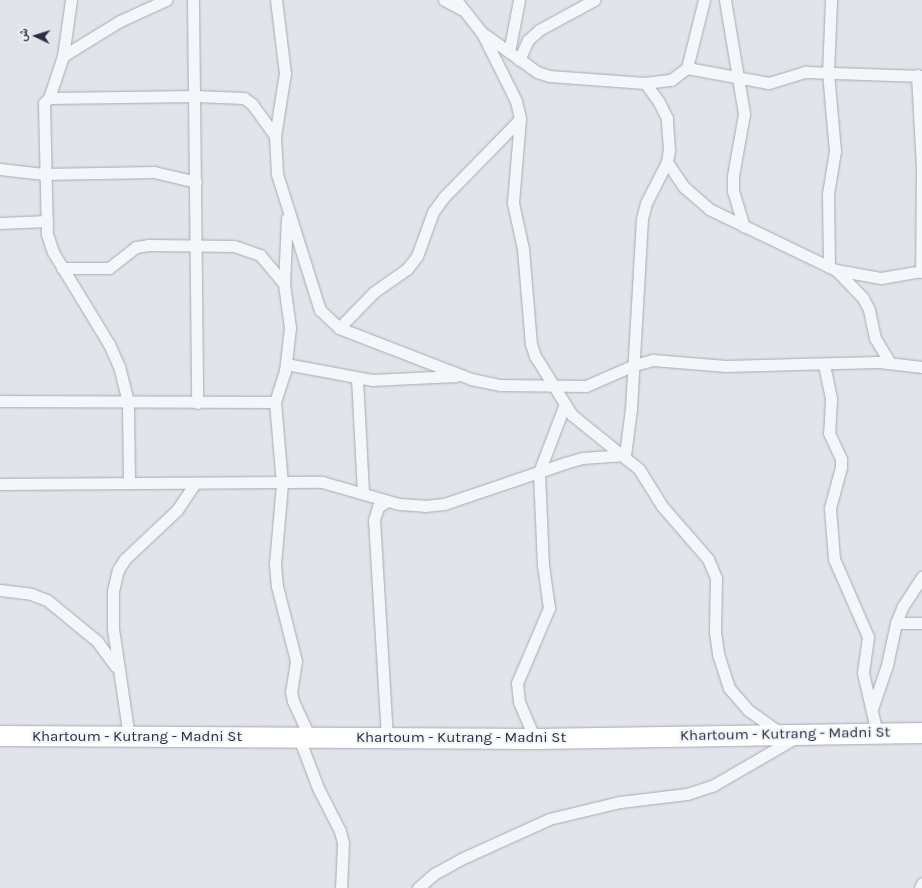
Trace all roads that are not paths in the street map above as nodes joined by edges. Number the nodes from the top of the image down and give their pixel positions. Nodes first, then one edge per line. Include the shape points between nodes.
1 (71, 0) edge
2 (166, 0) edge
3 (193, 0) edge
4 (276, 0) edge
5 (444, 0) edge
6 (456, 0) edge
7 (519, 0) edge
8 (594, 0) edge
9 (704, 0) edge
10 (725, 0) edge
11 (832, 0) edge
12 (465, 12) junction
13 (482, 33) junction
14 (509, 52) junction
15 (63, 56) junction
16 (519, 60) junction
17 (687, 68) junction
18 (828, 73) junction
19 (920, 75) edge
20 (738, 78) junction
21 (645, 83) junction
22 (196, 96) junction
23 (49, 98) junction
24 (520, 119) junction
25 (275, 136) junction
26 (667, 162) junction
27 (922, 167) edge
28 (0, 169) edge
29 (44, 174) junction
30 (196, 182) junction
31 (288, 211) junction
32 (47, 220) junction
33 (0, 223) edge
34 (744, 226) junction
35 (196, 246) junction
36 (62, 268) junction
37 (832, 269) junction
38 (922, 272) edge
39 (284, 284) junction
40 (338, 328) junction
41 (890, 363) junction
42 (286, 364) junction
43 (634, 365) junction
44 (824, 365) junction
45 (922, 368) edge
46 (461, 376) junction
47 (357, 378) junction
48 (552, 384) junction
49 (0, 401) edge
50 (275, 402) junction
51 (128, 403) junction
52 (197, 403) junction
53 (565, 404) junction
54 (625, 455) junction
55 (539, 472) junction
56 (129, 482) junction
57 (195, 483) junction
58 (0, 484) edge
59 (282, 484) junction
60 (363, 493) junction
61 (387, 501) junction
62 (922, 577) edge
63 (0, 590) edge
64 (896, 623) junction
65 (922, 623) edge
66 (117, 670) junction
67 (872, 710) junction
68 (877, 733) junction
69 (922, 733) edge
70 (804, 734) junction
71 (782, 735) junction
72 (0, 736) edge
73 (129, 737) junction
74 (304, 738) junction
75 (387, 738) junction
76 (535, 739) junction
77 (922, 883) edge
78 (341, 888) edge
79 (418, 888) edge
80 (920, 888) edge

1 - 15 street
2 - 15 street via 120,21
3 - 22 street
4 - 25 street via 285,73
5 - 12 street
6 - 12 street
7 - 14 street
8 - 16 street via 539,30 528,40
9 - 17 street
10 - 20 street
11 - 18 street
12 - 13 street
13 - 14 street
13 - 24 street via 516,101
14 - 16 street
15 - 23 street
16 - 21 street via 537,72 550,76
17 - 20 street
17 - 21 street via 671,80
18 - 19 street
18 - 20 street via 798,74 769,83
18 - 37 street via 835,151 828,194
19 - 27 street
20 - 34 street via 744,114 733,176 733,191
21 - 26 street via 667,118
22 - 23 street
22 - 25 street via 244,98 252,104
22 - 30 street
23 - 29 street via 44,103 43,110
24 - 40 street via 444,197 434,212 417,256 407,269 374,292
24 - 48 street via 521,136 513,202 523,249 531,344 535,356
25 - 31 street via 277,174
26 - 34 street via 695,198
26 - 43 street via 646,203 642,219
27 - 38 street
28 - 29 street
29 - 30 street via 154,172
29 - 32 street
30 - 35 street
31 - 39 street
31 - 40 street via 320,310
32 - 33 street
32 - 36 street via 53,252
34 - 37 street
35 - 36 street via 136,247 109,268
35 - 39 street via 234,246 247,250 267,261
35 - 52 street
36 - 51 street via 109,344 119,366
37 - 38 street via 881,278
37 - 41 street via 863,298 869,310 875,338
39 - 42 street via 290,328
40 - 46 street
41 - 44 street via 866,361
41 - 45 street
42 - 47 street
42 - 50 street
43 - 44 street via 653,360 711,366
43 - 48 street via 586,386 569,388
43 - 54 street
44 - 67 street via 831,399 829,433 841,460 830,508 834,559 868,637 863,673
46 - 47 street via 391,380
46 - 48 street via 486,384
47 - 60 street
48 - 53 street
49 - 51 street
50 - 52 street
50 - 59 street
51 - 52 street
51 - 56 street
53 - 54 street via 584,426
53 - 55 street
54 - 55 street via 582,458
54 - 71 street via 639,469 653,494 713,568 715,632 718,654 729,688 748,710
55 - 61 street via 444,504 412,507
55 - 76 street via 542,558 549,608 517,683 516,692
56 - 57 street
56 - 58 street
57 - 59 street
57 - 66 street via 177,510 125,559 118,570 112,610
59 - 60 street via 322,482
59 - 74 street via 275,547 277,586 296,661 291,691
60 - 61 street
61 - 75 street via 378,507 374,520
62 - 64 street via 903,606
63 - 66 street via 31,594 47,600 97,641
64 - 65 street
64 - 67 street via 887,665
66 - 73 street
67 - 68 street
68 - 69 highway, Khartoum - Kutrang - Madni St
68 - 70 highway, Khartoum - Kutrang - Madni St
70 - 71 highway, Khartoum - Kutrang - Madni St
70 - 79 street via 714,785 687,794 620,802 548,819 461,859 434,874
71 - 76 highway, Khartoum - Kutrang - Madni St
72 - 73 highway, Khartoum - Kutrang - Madni St
73 - 74 highway, Khartoum - Kutrang - Madni St
74 - 75 highway, Khartoum - Kutrang - Madni St
74 - 78 street via 318,788 340,831 343,843
75 - 76 highway, Khartoum - Kutrang - Madni St
77 - 80 street

